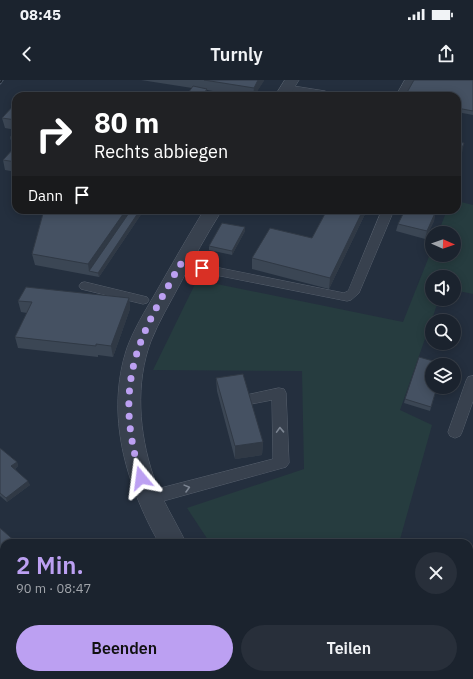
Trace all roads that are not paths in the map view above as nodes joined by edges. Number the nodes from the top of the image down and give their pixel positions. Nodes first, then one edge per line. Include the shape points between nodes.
1 (410, 80) edge
2 (287, 88) edge
3 (312, 92) edge
4 (403, 92) edge
5 (211, 214) edge
6 (386, 214) edge
7 (180, 264) junction
8 (86, 286) dead end
9 (143, 300) dead end
10 (473, 381) edge
11 (246, 400) edge
12 (455, 432) dead end
13 (150, 498) junction
14 (171, 539) edge

1 - 4 lane
2 - 3 lane
5 - 7 street
6 - 7 lane via 353,293 347,297
7 - 13 street via 146,328 136,354 130,385 128,410 132,450
8 - 9 lane
10 - 12 lane
13 -> 11 lane via 281,463 279,394
13 - 14 street

